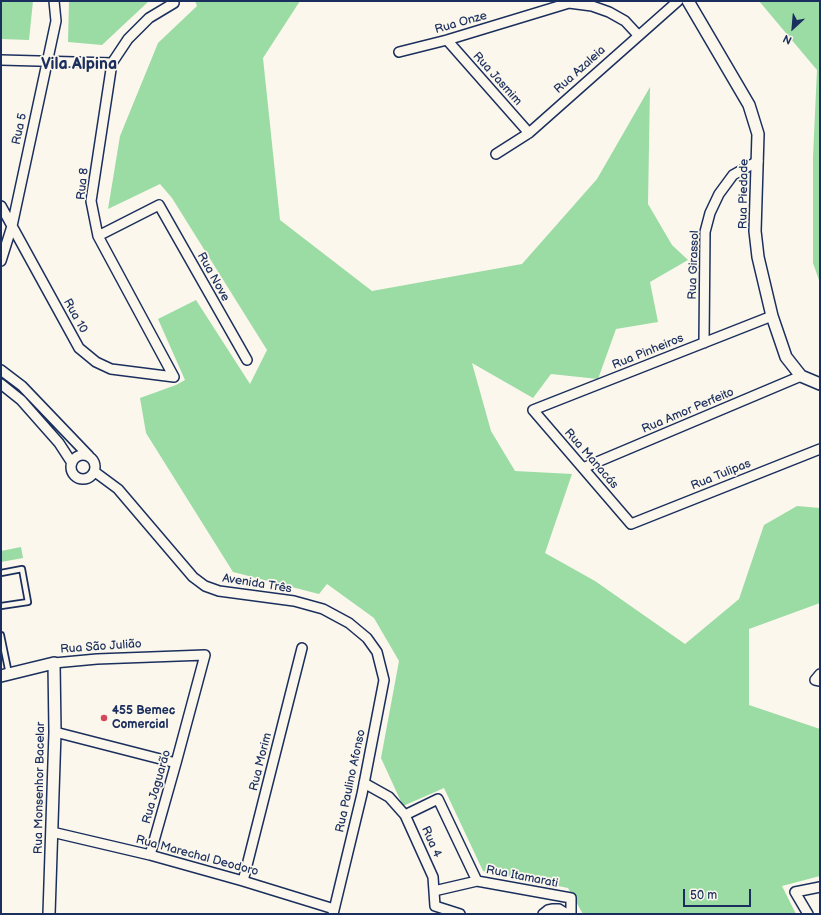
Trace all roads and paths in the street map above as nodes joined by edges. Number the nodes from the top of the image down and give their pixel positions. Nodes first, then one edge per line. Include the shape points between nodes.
1 (54, 1) edge
2 (678, 1) edge
3 (688, 1) edge
4 (174, 3) dead end
5 (638, 35) junction
6 (447, 40) junction
7 (399, 52) dead end
8 (1, 60) edge
9 (47, 61) junction
10 (112, 63) junction
11 (529, 133) junction
12 (496, 154) dead end
13 (758, 161) junction
14 (1, 206) edge
15 (12, 227) junction
16 (98, 236) junction
17 (1, 261) edge
18 (772, 316) junction
19 (704, 343) junction
20 (247, 360) dead end
21 (1, 370) edge
22 (801, 376) junction
23 (174, 377) joint
24 (1, 384) edge
25 (820, 384) edge
26 (533, 410) joint
27 (820, 449) edge
28 (89, 456) junction
29 (72, 463) junction
30 (584, 468) junction
31 (95, 472) junction
32 (631, 524) joint
33 (1, 573) edge
34 (1, 606) edge
35 (1, 635) edge
36 (302, 648) dead end
37 (377, 652) joint
38 (205, 655) joint
39 (54, 663) junction
40 (5, 675) edge
41 (55, 732) junction
42 (176, 763) junction
43 (364, 783) junction
44 (405, 815) junction
45 (52, 832) junction
46 (150, 855) junction
47 (243, 881) junction
48 (478, 881) junction
49 (820, 887) edge
50 (434, 891) junction
51 (434, 910) edge
52 (333, 911) edge
53 (50, 914) edge
54 (460, 914) edge
55 (543, 914) edge
56 (567, 914) edge
57 (571, 914) edge
58 (808, 914) edge

1 - 9 street, Rua 5 via 56,21
2 - 5 street, Rua Azaleia
3 - 13 street, Rua Piedade via 749,105 758,134
4 - 10 street, Rua 8 via 149,18 128,39
5 - 6 street, Rua Onze via 625,21 609,12 592,6 569,3
5 - 11 street, Rua Azaleia
6 - 7 street, Rua Onze
6 - 11 street, Rua Jasmim
8 - 9 street
9 - 10 street
9 - 15 street, Rua 5
10 - 16 street, Rua 8 via 91,201
11 - 12 street, Rua Azaleia
13 - 18 street, Rua Piedade via 755,231 758,257
13 - 19 street, Rua Girassol via 733,175 719,194 710,213 705,232
14 - 15 street, Rua 10
15 - 17 street, Rua 5
15 - 23 street, Rua 10 via 79,348 96,362 111,369
16 - 20 street, Rua Nove via 159,205
16 - 23 street, Rua 8
18 - 19 street, Rua Pinheiros
18 - 22 street, Rua Piedade via 786,357
19 - 26 street, Rua Pinheiros
21 - 28 street via 22,386
22 - 25 street, Rua Piedade
22 - 30 street, Rua Amor Perfeito
24 - 29 street via 21,400 59,443
26 - 30 street, Rua Manacás
27 - 32 street, Rua Tulipas
28 - 29 street via 77,456
28 - 31 street via 95,463
29 - 31 street via 71,471 79,479 91,478
30 - 32 street, Rua Manacás
31 - 37 street, Avenida Três via 118,489 194,577 205,586 219,591 294,601 323,608 349,623 367,638
33 - 34 lane via 22,569 28,602
35 - 40 lane
36 - 47 street, Rua Morim
37 - 43 street, Rua Paulino Afonso via 384,680
38 - 39 street, Rua São Julião via 97,658
38 - 42 street, Rua Jaguarão
39 - 40 street, Rua São Julião
39 - 41 street, Rua Monsenhor Bacelar
41 - 42 street
41 - 45 street, Rua Monsenhor Bacelar
42 - 46 street, Rua Jaguarão
43 - 44 street, Rua 4 via 389,797
43 - 52 street, Rua Paulino Afonso
44 - 48 street, Rua Itamarati via 438,799
44 - 50 street, Rua 4 via 433,876
45 - 46 street, Rua Marechal Deodoro
45 - 53 street, Rua Monsenhor Bacelar
46 - 47 street, Rua Marechal Deodoro
47 - 52 street, Rua Marechal Deodoro
48 - 50 street, Rua Itamarati
48 - 57 street, Rua Itamarati via 571,898
49 - 58 street via 795,892
50 - 51 street, Rua 4
51 - 54 street, Rua 4
55 - 56 street via 548,910 559,909

